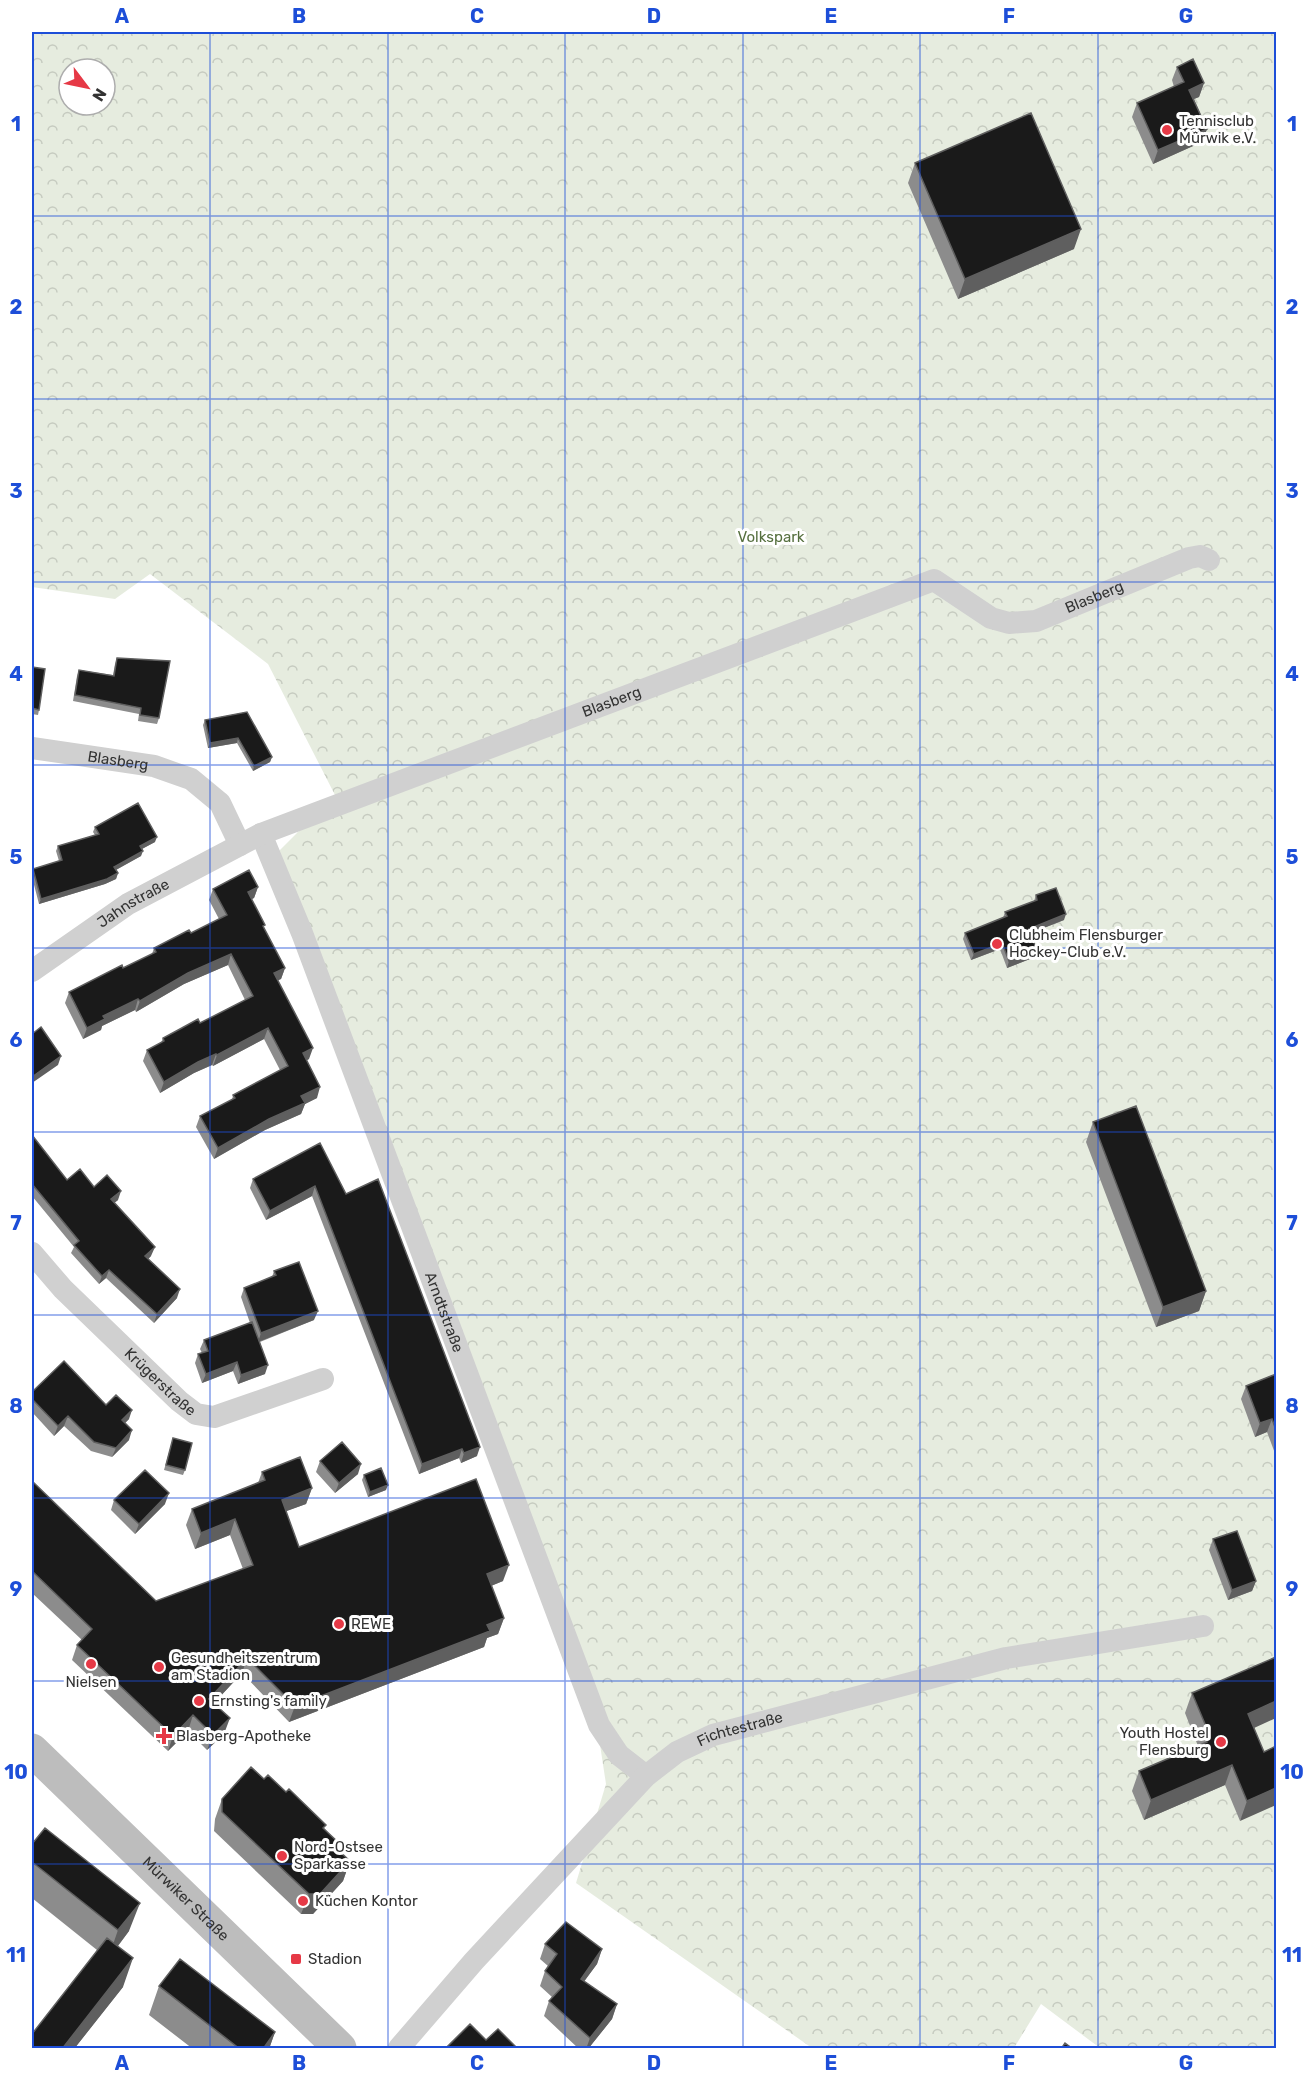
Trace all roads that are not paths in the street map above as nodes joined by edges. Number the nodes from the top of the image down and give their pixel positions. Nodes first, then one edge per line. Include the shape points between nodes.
1 (1209, 560) dead end
2 (32, 748) edge
3 (261, 834) junction
4 (240, 845) junction
5 (32, 971) edge
6 (32, 1253) edge
7 (323, 1379) dead end
8 (1203, 1626) dead end
9 (32, 1750) edge
10 (646, 1776) junction
11 (340, 2049) edge
12 (399, 2049) edge

1 - 3 street, Blasberg via 1200,556 1189,558 1036,621 1009,623 990,618 934,580
2 - 4 street, Blasberg via 154,766 191,779 220,803
3 - 4 street, Blasberg
3 - 10 street, Arndtstraße via 302,933 599,1725 619,1755
4 - 5 street, Jahnstraße via 128,904
6 - 7 street, Krügerstraße via 63,1289 196,1413 214,1417
8 - 10 street, Fichtestraße via 1006,1658 713,1735 677,1752
9 - 11 main road, Mürwiker Straße
10 - 12 street, Fichtestraße via 474,1961

